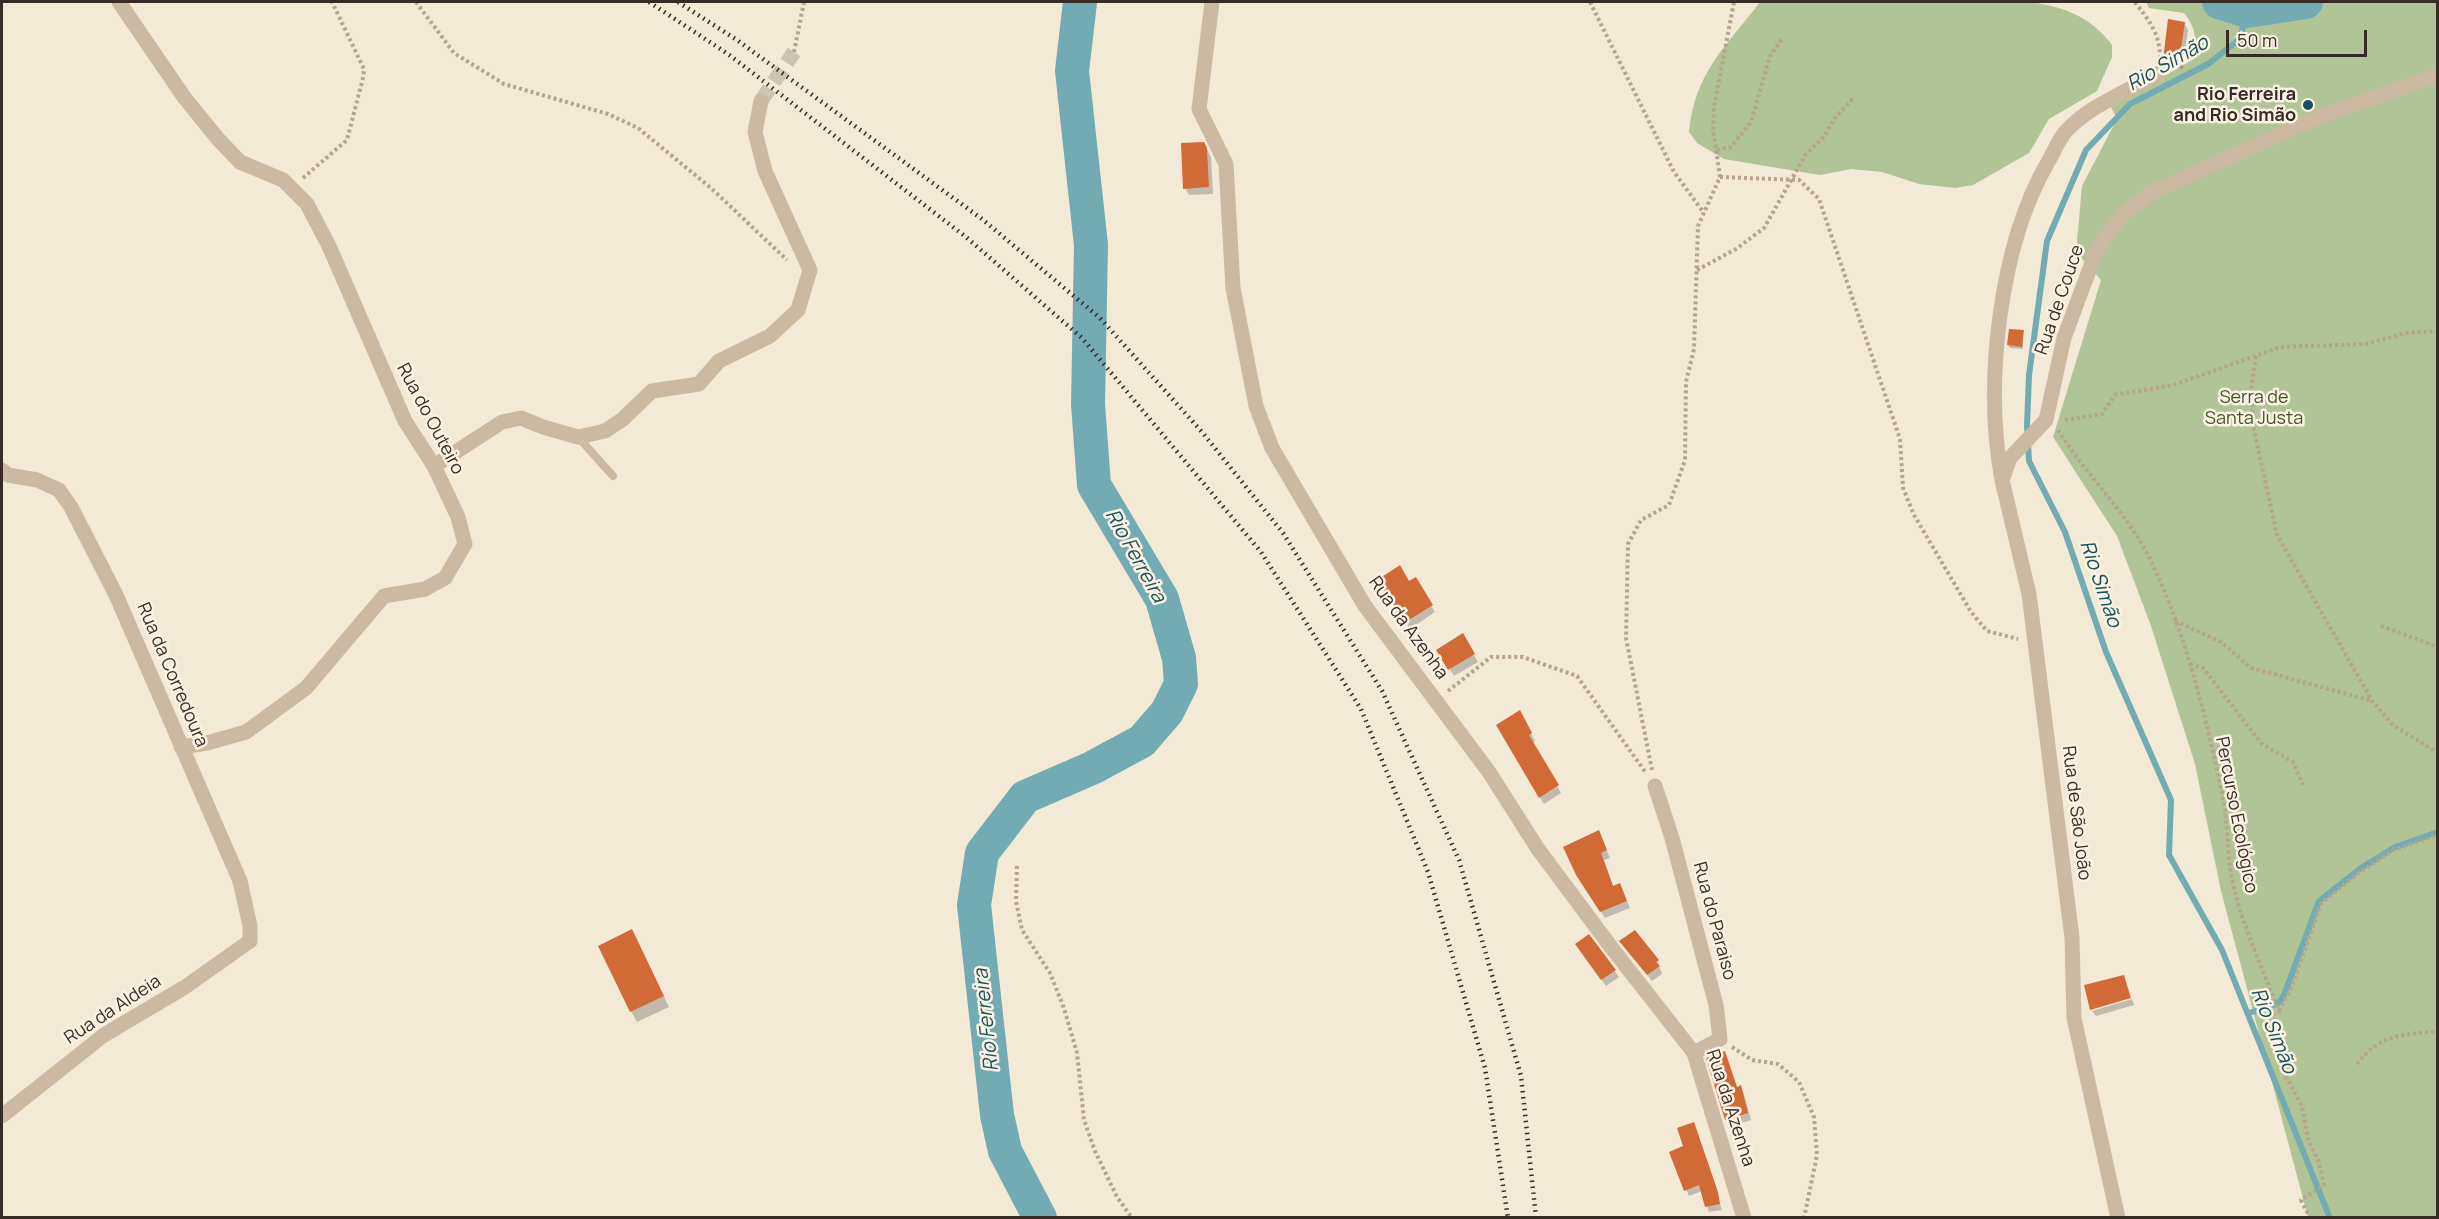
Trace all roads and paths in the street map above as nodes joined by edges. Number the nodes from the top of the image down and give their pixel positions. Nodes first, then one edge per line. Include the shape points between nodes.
1 (119, 2) edge
2 (332, 2) edge
3 (416, 2) edge
4 (804, 2) edge
5 (1212, 2) edge
6 (1590, 2) edge
7 (1734, 2) edge
8 (2135, 2) edge
9 (1782, 39) dead end
10 (794, 52) tunnel mouth
11 (2159, 73) joint
12 (2438, 75) edge
13 (1854, 98) dead end
14 (761, 101) tunnel mouth
15 (1718, 150) junction
16 (1720, 177) junction
17 (1792, 180) junction
18 (291, 188) junction
19 (1704, 213) junction
20 (1697, 270) junction
21 (807, 279) junction
22 (2438, 331) edge
23 (2256, 356) junction
24 (2065, 420) dead end
25 (2044, 423) junction
26 (578, 437) junction
27 (434, 466) junction
28 (2, 470) edge
29 (613, 476) dead end
30 (2002, 480) junction
31 (2175, 621) junction
32 (2381, 626) dead end
33 (2018, 639) dead end
34 (2438, 647) edge
35 (2190, 664) junction
36 (1437, 700) junction
37 (2373, 702) junction
38 (181, 747) junction
39 (2438, 753) edge
40 (1655, 786) junction
41 (2304, 787) dead end
42 (2438, 835) edge
43 (1017, 866) dead end
44 (250, 941) joint
45 (2278, 1011) junction
46 (2438, 1031) edge
47 (1720, 1039) junction
48 (1694, 1053) junction
49 (2357, 1064) dead end
50 (2, 1116) edge
51 (1132, 1218) edge
52 (1744, 1218) edge
53 (1804, 1218) edge
54 (2118, 1218) edge
55 (2310, 1218) edge

1 - 18 street, Rua do Outeiro via 218,139 240,162 283,180
2 - 18 path via 364,69 347,140
3 - 21 path via 454,53 504,84 608,114 638,129 711,188
4 - 10 path
5 - 36 street, Rua da Azenha via 1199,109 1226,164 1233,288 1256,406 1294,489 1365,606
6 - 19 path via 1674,172
7 - 15 path via 1714,107
8 - 11 path via 2157,31
9 - 15 path via 1770,56 1751,122 1731,147
11 - 30 street, Rua de São João via 2100,105 2066,131 2029,199 1997,346 1996,445
12 - 25 street, Rua de Couce via 2319,117 2137,201 2097,249 2064,339
13 - 17 path via 1806,154
14 - 21 street via 755,132 762,161 810,270
15 - 16 path
16 - 17 path
16 - 19 path
17 - 20 path via 1764,228
17 - 33 path via 1799,180 1818,199 1900,439 1903,488 1914,515 1971,612 1987,631
18 - 27 street, Rua do Outeiro via 307,204 329,246 405,422
19 - 20 path via 1698,225
20 - 40 path via 1694,349 1686,382 1685,460 1669,504 1641,520 1628,544 1626,638
21 - 26 street via 798,310 770,336 719,361 699,384 652,391 605,431
22 - 23 path via 2406,333 2367,344 2281,347
23 - 24 path via 2173,384 2115,395 2102,414
23 - 37 path via 2251,389 2254,430 2277,535
25 - 30 street via 2010,458
25 - 31 path, Percurso Ecológico via 2054,424 2110,502 2126,517 2150,558
26 - 27 street via 521,418 502,422
26 - 29 lane
27 - 38 street, Rua do Outeiro via 458,517 465,544 445,578 425,589 384,596 306,688 246,732
28 - 38 street, Rua da Corredoura via 60,490 71,507 116,594
30 - 54 street, Rua de São João via 2029,594 2072,938 2074,1018
31 - 35 path, Percurso Ecológico
31 - 37 path via 2221,642 2252,668
32 - 34 path
35 - 41 path via 2203,668 2262,744 2293,762
35 - 45 path, Percurso Ecológico via 2223,801 2226,851 2234,890
36 - 40 path via 1491,657 1523,657 1577,676
36 - 48 street, Rua da Azenha via 1489,771 1538,849
37 - 39 path via 2392,725
38 - 44 street, Rua da Corredoura via 240,881
40 - 47 street, Rua do Paraiso via 1716,1005
42 - 45 path via 2394,850 2321,904 2292,986
43 - 51 path via 1016,900 1022,930 1050,973 1064,1008 1077,1053 1084,1120 1117,1197
44 - 50 street, Rua da Aldeia via 104,1035
45 - 55 path via 2267,1017 2278,1042 2280,1065 2302,1106 2308,1140 2324,1185 2301,1200
46 - 49 path via 2397,1036 2369,1048
47 - 48 street
47 - 53 path via 1752,1060 1778,1064 1799,1082 1814,1117 1817,1155
48 - 52 street, Rua da Azenha

